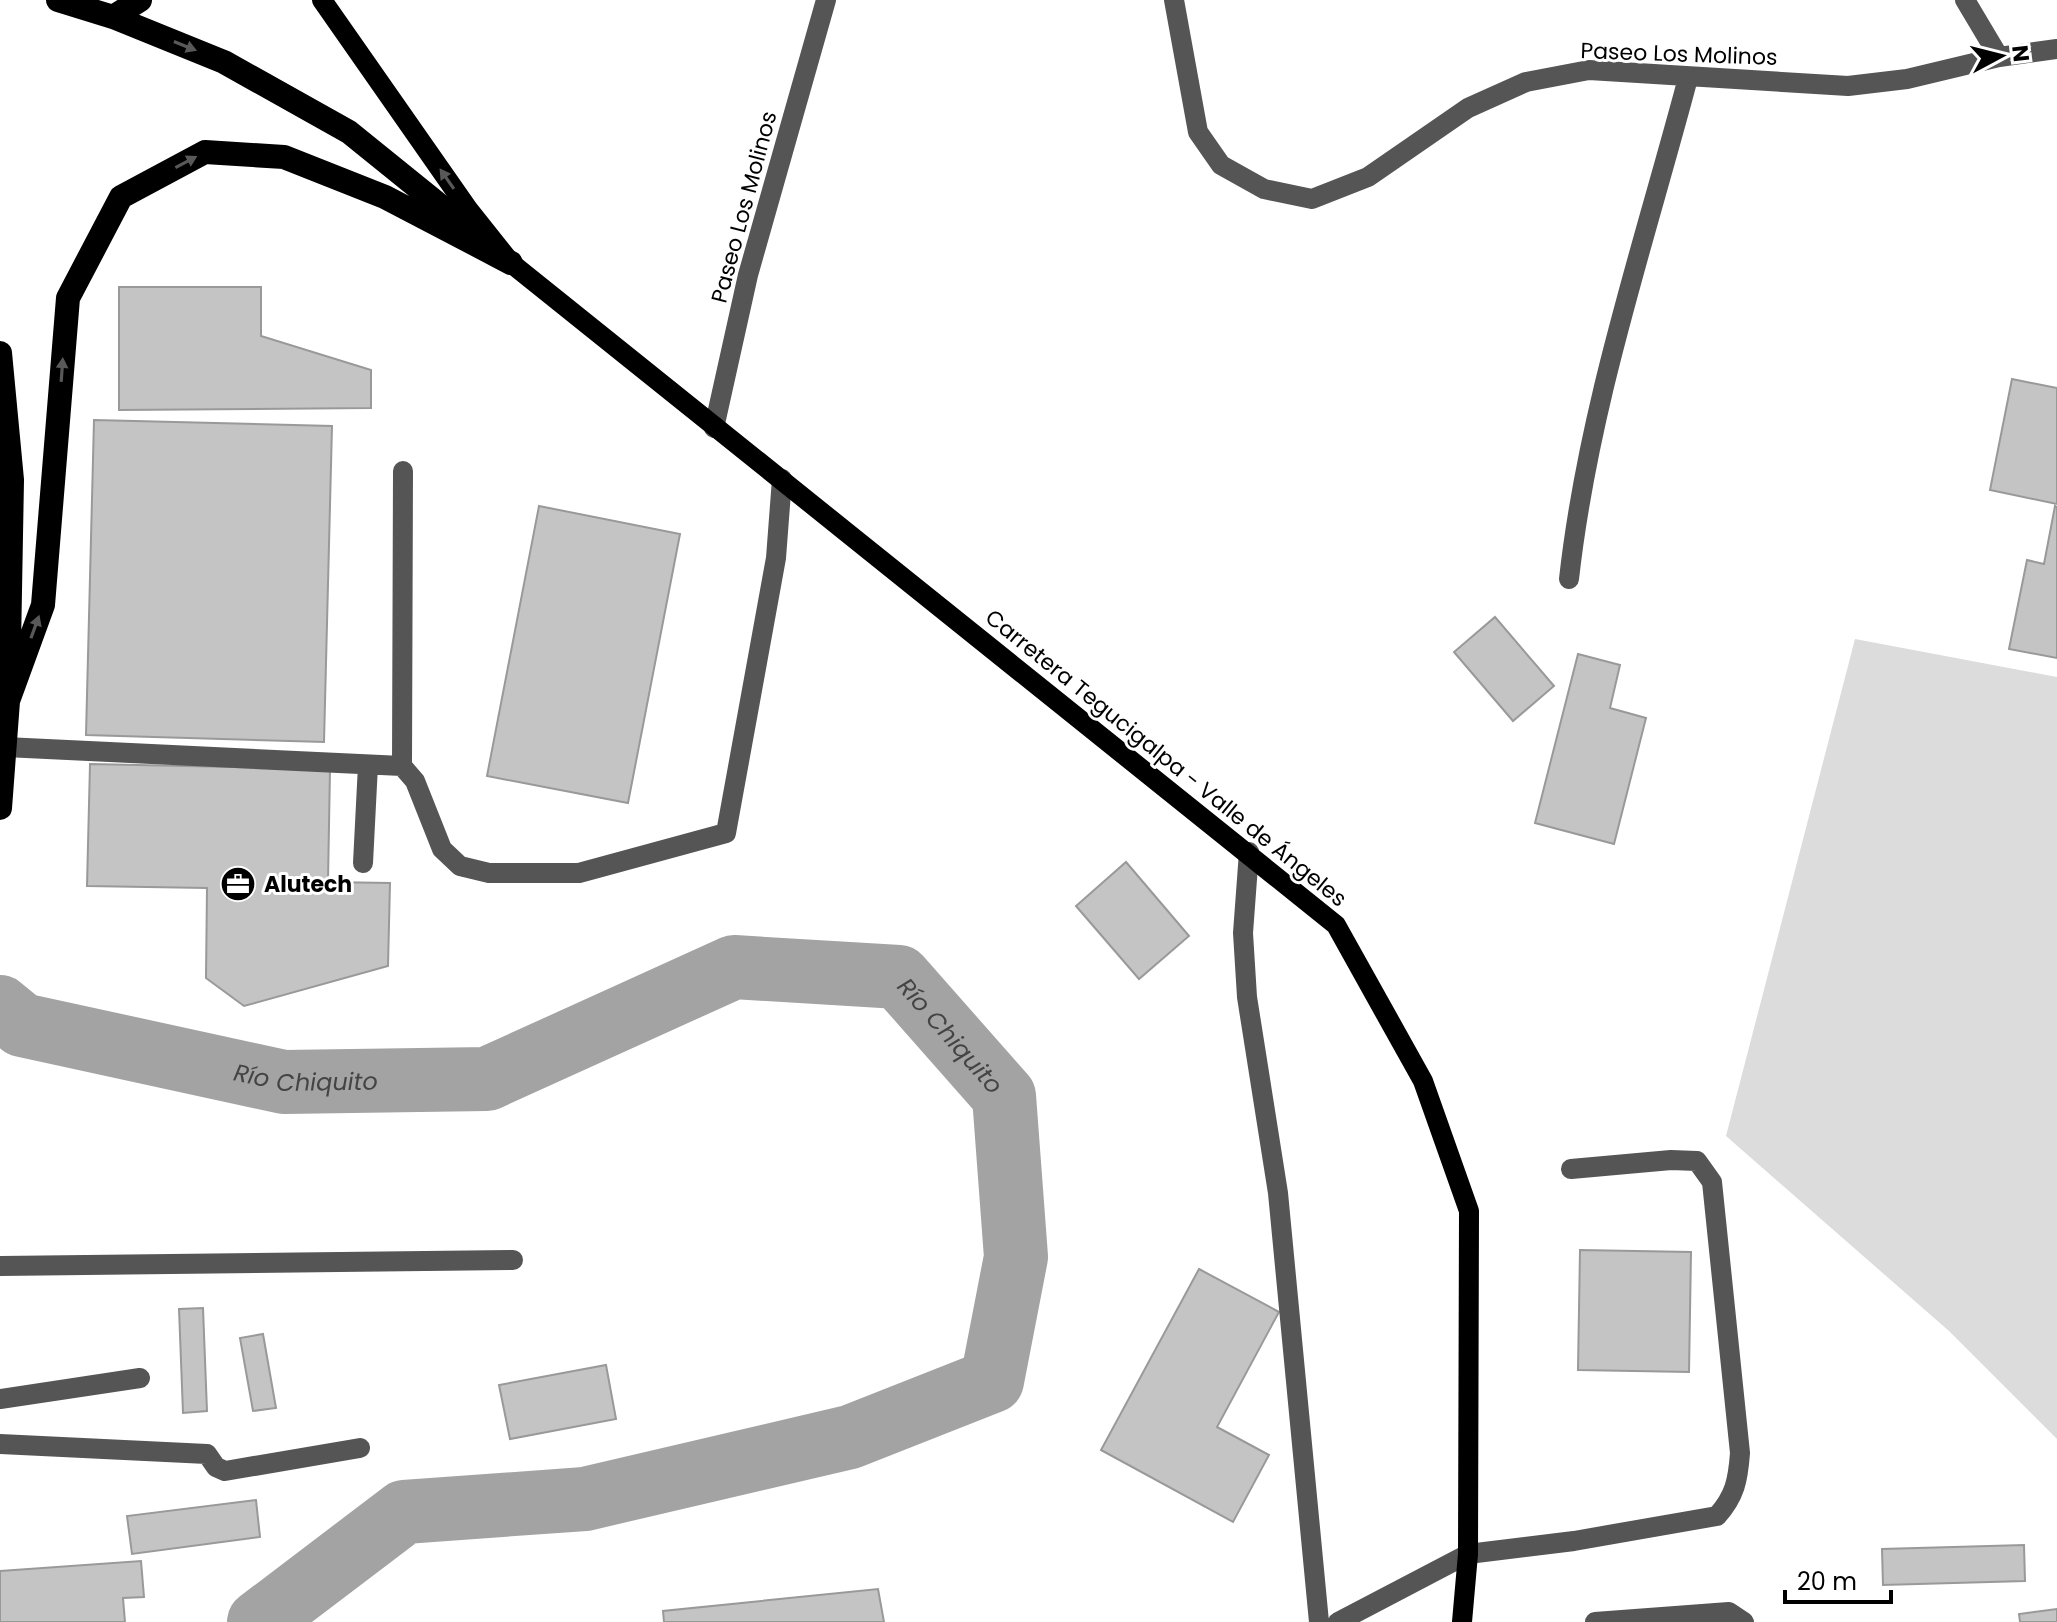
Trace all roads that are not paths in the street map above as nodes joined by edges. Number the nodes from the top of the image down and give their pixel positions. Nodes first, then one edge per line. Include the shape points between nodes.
1 (58, 0) edge
2 (140, 0) edge
3 (322, 0) edge
4 (826, 0) edge
5 (1174, 0) edge
6 (1965, 0) edge
7 (113, 17) junction
8 (2057, 49) edge
9 (1999, 57) junction
10 (1688, 78) junction
11 (511, 263) junction
12 (0, 353) edge
13 (714, 428) junction
14 (403, 471) dead end
15 (782, 479) junction
16 (1569, 579) dead end
17 (8, 701) junction
18 (5, 747) junction
19 (368, 765) junction
20 (402, 766) junction
21 (0, 808) edge
22 (1249, 852) junction
23 (363, 863) dead end
24 (1571, 1169) dead end
25 (513, 1260) dead end
26 (0, 1266) edge
27 (140, 1378) dead end
28 (0, 1399) edge
29 (0, 1444) edge
30 (360, 1448) dead end
31 (1468, 1554) junction
32 (1319, 1622) edge
33 (1338, 1622) edge
34 (1462, 1622) edge
35 (1595, 1622) edge
36 (1744, 1622) edge

1 - 7 highway
2 - 7 highway
11 -> 3 main road, Carretera Tegucigalpa - Valle de Ángeles
4 - 13 street, Paseo Los Molinos via 748,275
5 - 10 street, Paseo Los Molinos via 1198,132 1221,165 1264,189 1312,199 1368,177 1468,108 1526,82 1589,70
6 - 9 street
7 -> 11 highway via 224,62 349,132
8 - 9 street, Paseo Los Molinos
9 - 10 street, Paseo Los Molinos via 1907,79 1848,86
10 - 16 street via 1595,414
11 - 13 main road, Carretera Tegucigalpa - Valle de Ángeles
17 -> 11 highway via 43,605 68,298 121,197 205,152 284,157 385,197
12 - 17 highway via 12,480
13 - 15 main road, Carretera Tegucigalpa - Valle de Ángeles
14 - 20 street
15 - 20 street via 776,558 726,833 579,873 489,873 460,866 442,849 415,781
15 - 22 main road, Carretera Tegucigalpa - Valle de Ángeles
17 - 18 highway
18 - 19 street
18 - 21 highway
19 - 20 street
19 - 23 street
22 - 31 main road, Carretera Tegucigalpa - Valle de Ángeles via 1336,925 1423,1081 1469,1211
22 - 32 street via 1243,933 1247,997 1278,1193
24 - 31 street via 1697,1161 1712,1182 1740,1453 1737,1483 1731,1501 1717,1516
25 - 26 street
27 - 28 street
29 - 30 street via 207,1454 225,1471
31 - 33 street
31 - 34 main road, Carretera Tegucigalpa - Valle de Ángeles
35 - 36 street via 1729,1612

